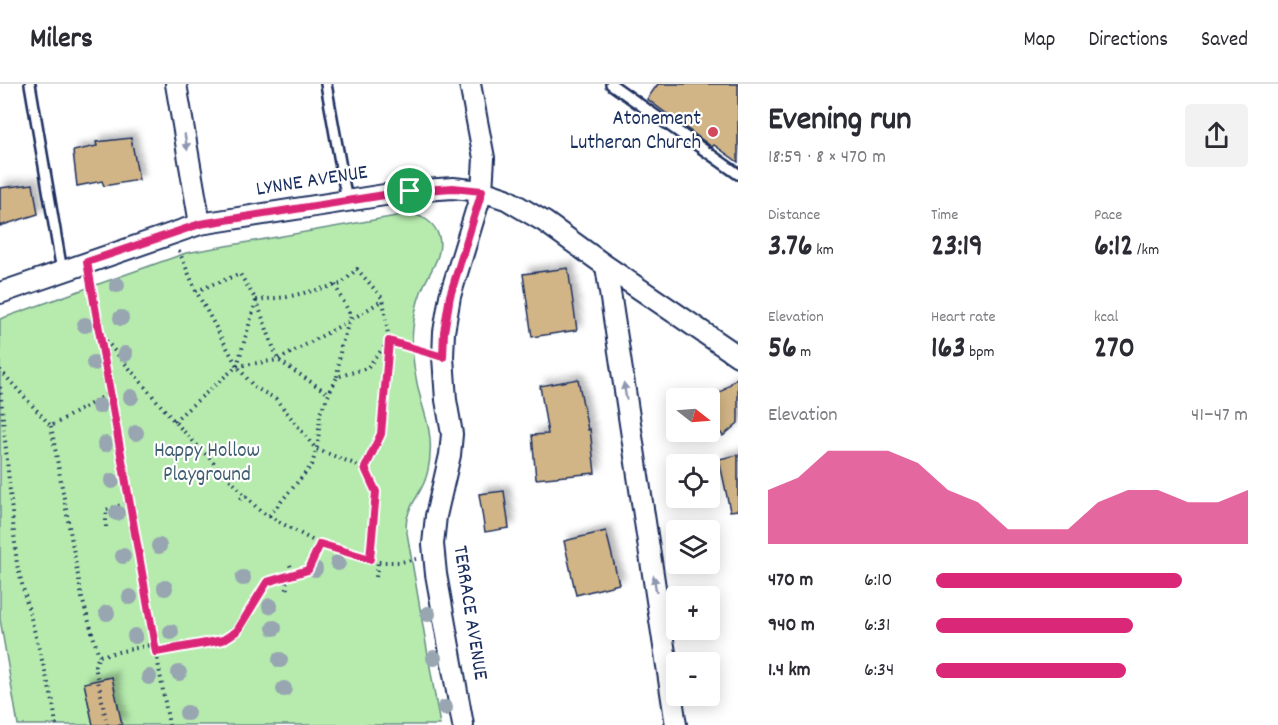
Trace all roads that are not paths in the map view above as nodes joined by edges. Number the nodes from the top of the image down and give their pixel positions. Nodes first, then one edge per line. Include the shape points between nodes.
1 (30, 84) edge
2 (176, 84) edge
3 (326, 84) edge
4 (470, 84) edge
5 (611, 84) edge
6 (738, 174) edge
7 (482, 191) junction
8 (347, 201) junction
9 (200, 224) junction
10 (606, 266) junction
11 (62, 271) junction
12 (0, 293) edge
13 (738, 356) edge
14 (463, 725) edge
15 (676, 725) edge

1 - 11 lane
2 -> 9 street
3 - 8 lane
4 - 7 street, TERRACE AVENUE via 484,158
5 - 6 lane
7 - 8 street, LYNNE AVENUE via 410,191
7 - 10 street, LYNNE AVENUE via 506,199 545,222
7 - 14 street, TERRACE AVENUE via 450,296 444,332 452,434 433,544
8 - 9 street, LYNNE AVENUE
9 - 11 street, LYNNE AVENUE
10 - 13 street, LYNNE AVENUE
15 -> 10 street
11 - 12 street, LYNNE AVENUE

